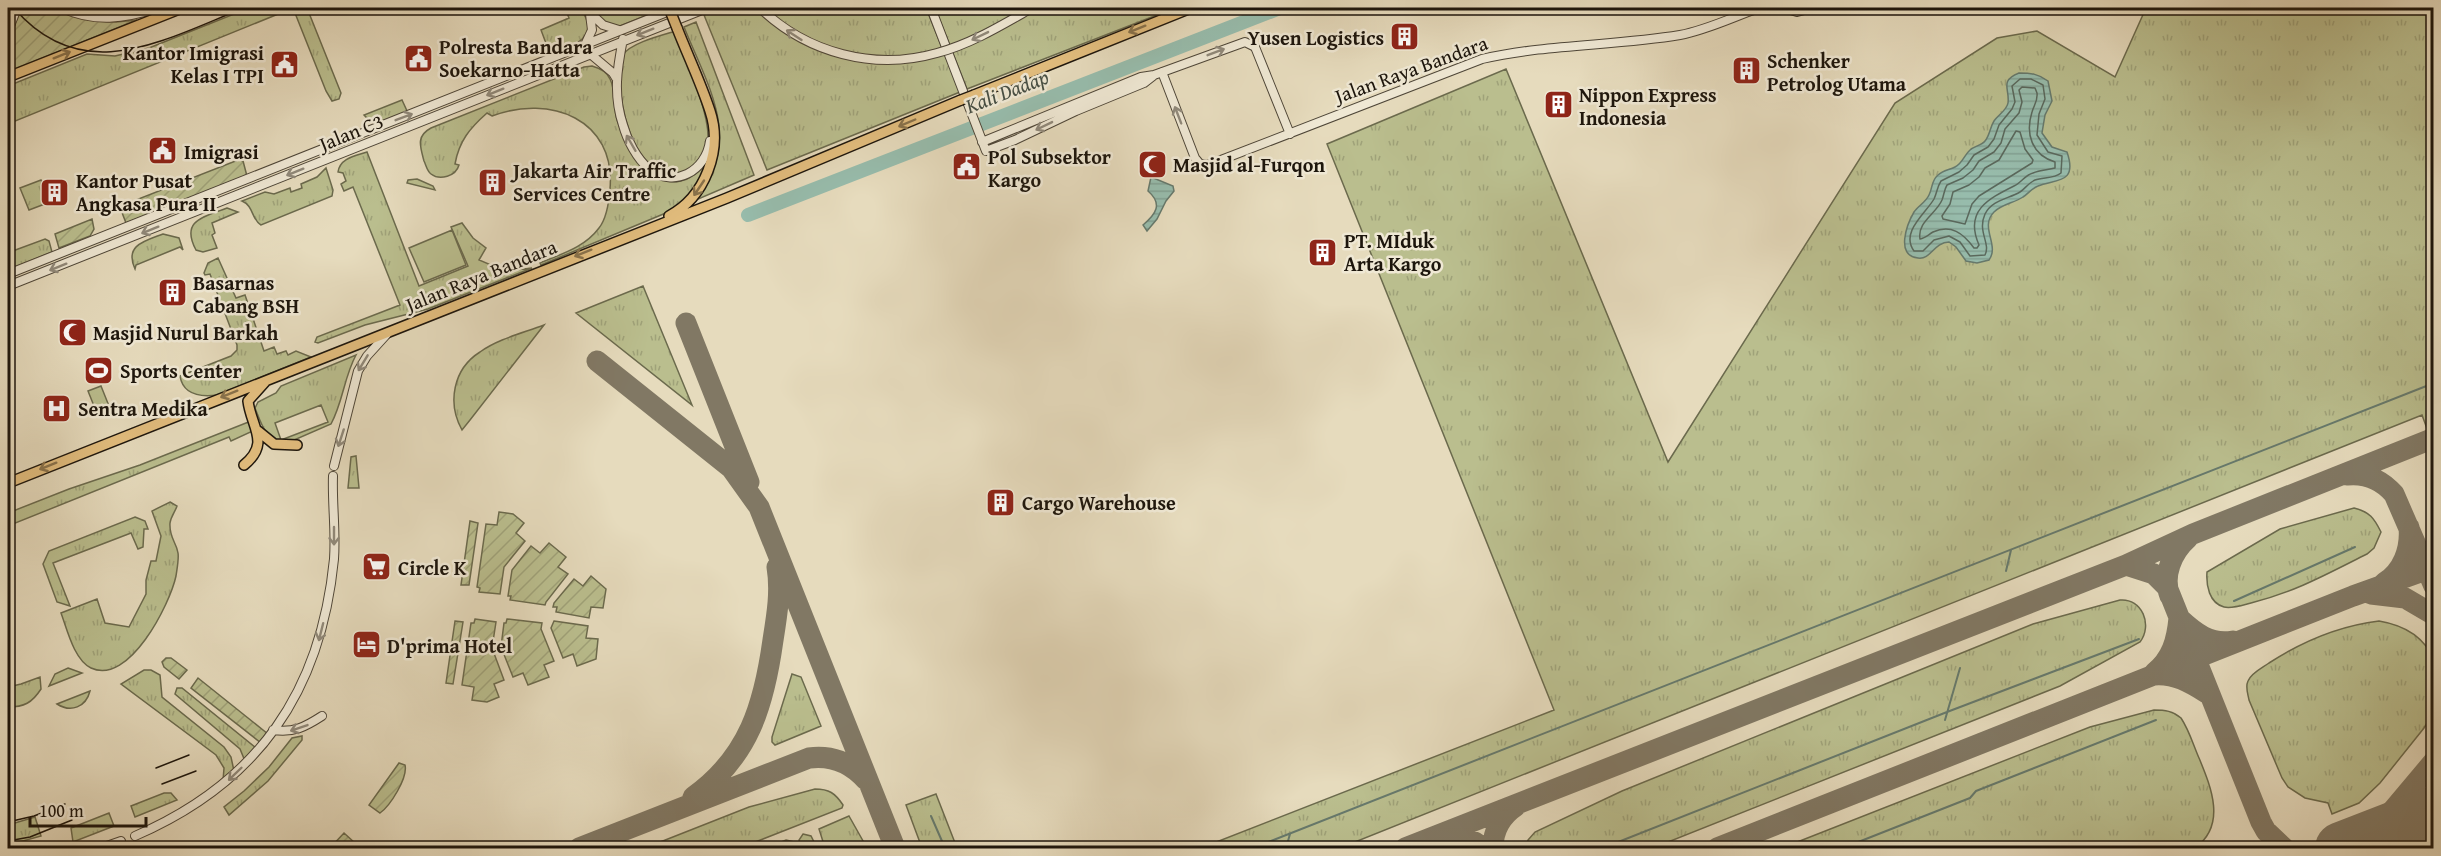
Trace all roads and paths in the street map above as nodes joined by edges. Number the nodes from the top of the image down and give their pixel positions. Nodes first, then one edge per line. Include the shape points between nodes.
1 (17, 8) edge
2 (62, 8) edge
3 (158, 8) edge
4 (182, 8) edge
5 (669, 8) edge
6 (677, 8) edge
7 (706, 8) edge
8 (760, 8) edge
9 (931, 8) edge
10 (1032, 8) edge
11 (1191, 8) edge
12 (1759, 8) edge
13 (1784, 8) edge
14 (1812, 8) edge
15 (587, 10) edge
16 (619, 30) junction
17 (8, 32) edge
18 (623, 40) junction
19 (585, 45) junction
20 (589, 55) junction
21 (1158, 74) junction
22 (8, 77) edge
23 (616, 80) junction
24 (702, 93) junction
25 (1074, 107) junction
26 (1290, 134) junction
27 (982, 142) junction
28 (637, 232) junction
29 (8, 274) edge
30 (8, 286) edge
31 (392, 329) junction
32 (272, 377) junction
33 (256, 427) junction
34 (297, 445) dead end
35 (244, 465) dead end
36 (334, 466) dead end
37 (333, 476) dead end
38 (8, 483) edge
39 (322, 716) dead end
40 (273, 730) junction
41 (135, 836) dead end
42 (121, 841) dead end
43 (100, 849) edge

1 - 17 street
2 - 3 street via 105,18
22 -> 4 main road
5 - 24 main road, bridge
6 - 16 street, Jalan C3
7 -> 18 street, Jalan C3
10 -> 8 street, bridge via 940,53 889,60 818,48
9 - 27 street
11 -> 28 main road, Jalan Raya Bandara, bridge
12 - 26 street, Jalan Raya Bandara via 1680,34 1542,48 1482,59
13 - 14 street via 1797,12
15 - 16 street via 603,25
15 - 19 street via 592,30
16 - 18 street
16 - 19 street, Jalan C3
18 - 20 street, Jalan C3
18 - 23 street
19 - 20 street
29 -> 19 street, Jalan C3
20 - 23 street via 614,73
20 -> 30 street, Jalan C3
21 - 25 street via 1141,77
26 -> 21 street, Jalan Raya Bandara via 1214,163 1200,164
21 -> 26 street via 1239,44 1253,45
24 -> 23 street via 710,134 707,153 693,171 666,176 644,164 627,136 618,106
24 -> 28 main road via 714,134 711,164 704,180 681,208
25 - 27 street
25 -> 27 street via 1015,140 986,151
28 -> 31 main road, Jalan Raya Bandara
31 - 32 main road, Jalan Raya Bandara
31 -> 36 street via 358,371
32 - 33 main road via 249,398
32 -> 38 main road, Jalan Raya Bandara
33 - 34 main road via 274,444
33 - 35 main road via 257,448
37 -> 40 street via 334,558 321,632 305,679
39 -> 40 street via 295,731
40 -> 41 street via 221,787
42 - 43 street

